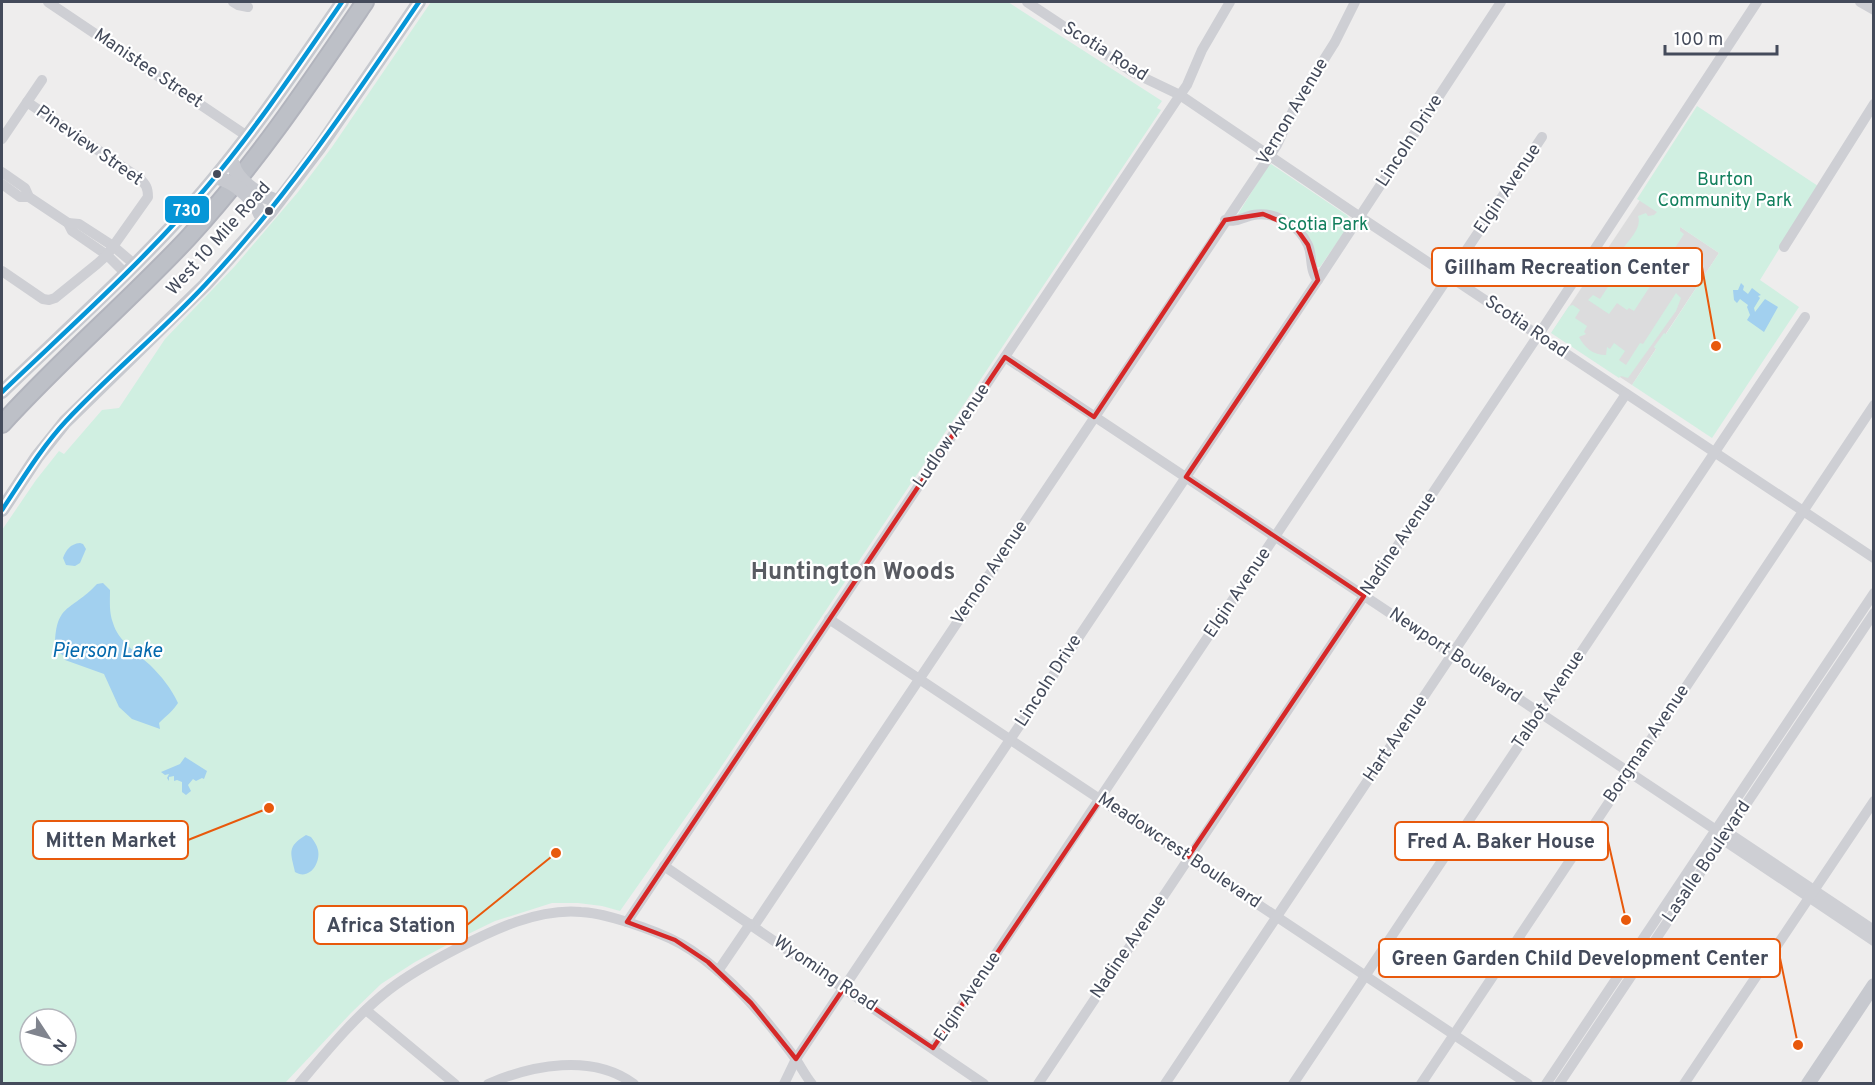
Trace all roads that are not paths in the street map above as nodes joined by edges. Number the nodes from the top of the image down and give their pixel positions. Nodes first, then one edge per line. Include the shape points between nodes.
1 (48, 2) edge
2 (233, 2) edge
3 (342, 2) edge
4 (365, 2) edge
5 (420, 2) edge
6 (1027, 2) edge
7 (1230, 2) edge
8 (1355, 2) edge
9 (1501, 2) edge
10 (1757, 2) edge
11 (248, 3) edge
12 (42, 80) dead end
13 (1180, 96) junction
14 (27, 102) junction
15 (1874, 104) edge
16 (248, 136) junction
17 (1542, 137) dead end
18 (2, 139) edge
19 (1269, 156) junction
20 (234, 159) junction
21 (2, 172) edge
22 (216, 181) junction
23 (2, 184) edge
24 (29, 196) junction
25 (276, 199) junction
26 (1360, 217) junction
27 (259, 220) junction
28 (1225, 220) junction
29 (1784, 247) dead end
30 (110, 251) junction
31 (130, 268) junction
32 (2, 271) edge
33 (1449, 276) junction
34 (1318, 280) junction
35 (1805, 317) dead end
36 (1538, 335) junction
37 (1005, 357) junction
38 (2, 392) edge
39 (1626, 394) junction
40 (1874, 405) edge
41 (1094, 417) junction
42 (2, 424) edge
43 (1715, 453) junction
44 (1186, 477) junction
45 (2, 510) edge
46 (1803, 511) junction
47 (1275, 537) junction
48 (1874, 558) edge
49 (1874, 593) edge
50 (1364, 596) junction
51 (1874, 613) edge
52 (829, 619) junction
53 (1452, 655) junction
54 (1835, 661) junction
55 (920, 678) junction
56 (1540, 713) junction
57 (1010, 739) junction
58 (1630, 771) junction
59 (1101, 799) junction
60 (1874, 801) edge
61 (1721, 833) junction
62 (1188, 857) junction
63 (664, 866) junction
64 (1812, 893) junction
65 (1277, 916) junction
66 (627, 922) junction
67 (752, 925) junction
68 (1874, 930) edge
69 (1874, 941) edge
70 (718, 971) junction
71 (1366, 975) junction
72 (1625, 975) junction
73 (1874, 985) edge
74 (844, 988) junction
75 (366, 1010) junction
76 (1454, 1033) junction
77 (933, 1048) junction
78 (796, 1059) junction
79 (810, 1081) edge
80 (784, 1082) edge
81 (299, 1083) edge
82 (455, 1083) edge
83 (488, 1083) edge
84 (634, 1083) edge
85 (984, 1083) edge
86 (1038, 1083) edge
87 (1166, 1083) edge
88 (1293, 1083) edge
89 (1421, 1083) edge
90 (1528, 1083) edge
91 (1546, 1083) edge
92 (1559, 1083) edge
93 (1684, 1083) edge
94 (1808, 1083) edge

1 - 16 street, Manistee Street
2 - 11 street
3 - 16 main road
4 - 42 highway via 287,116 213,209
5 - 25 main road, West 10 Mile Road via 320,148
6 - 13 street, Scotia Road via 1134,73
7 - 13 street, Ludlow Avenue
8 - 19 street, Vernon Avenue
9 - 26 street, Lincoln Drive
10 - 36 street, Nadine Avenue
12 - 14 street
13 - 19 street, Scotia Road
13 - 37 street, Ludlow Avenue
14 - 18 street
14 - 30 street, Pineview Street via 146,184 148,197
15 - 29 street
16 - 20 main road
17 - 33 street, Elgin Avenue
19 - 26 street, Scotia Road
19 - 28 street, Vernon Avenue
20 - 22 main road
20 - 25 main road, bridge via 239,176 262,195
21 - 24 street via 25,188
22 - 27 main road, bridge via 231,183 254,203
22 - 31 main road
23 - 24 street via 20,196
24 - 30 street via 68,223 72,231
25 - 27 main road, West 10 Mile Road
26 - 33 street, Scotia Road
26 - 34 street, Lincoln Drive
27 - 45 main road, West 10 Mile Road via 204,285 65,422
28 - 34 street via 1263,214 1290,224 1308,245
28 - 41 street, Vernon Avenue
30 - 31 street
30 - 32 street, Pineview Street via 49,300
31 - 38 main road
33 - 36 street, Scotia Road
33 - 47 street, Elgin Avenue
34 - 44 street, Lincoln Drive
35 - 43 street, Talbot Avenue
36 - 39 street, Scotia Road
36 - 50 street, Nadine Avenue
37 - 41 street, Newport Boulevard
37 - 52 street, Ludlow Avenue
39 - 43 street, Scotia Road
39 - 53 street, Hart Avenue
40 - 46 street, Borgman Avenue
41 - 44 street, Newport Boulevard
41 - 55 street, Vernon Avenue
43 - 46 street, Scotia Road
43 - 56 street, Talbot Avenue
44 - 47 street, Newport Boulevard
44 - 57 street, Lincoln Drive
46 - 48 street, Scotia Road
46 - 58 street, Borgman Avenue
47 - 50 street, Newport Boulevard
47 - 59 street, Elgin Avenue
49 - 54 street, Lasalle Boulevard
50 - 53 street, Newport Boulevard
50 - 62 street, Nadine Avenue
51 - 54 street, Lasalle Boulevard
52 - 55 street, Meadowcrest Boulevard
52 - 63 street, Ludlow Avenue
53 - 56 street, Newport Boulevard
53 - 65 street, Hart Avenue
54 - 61 street, Lasalle Boulevard
55 - 57 street, Meadowcrest Boulevard
55 - 67 street, Vernon Avenue
56 - 58 street, Newport Boulevard
56 - 71 street, Talbot Avenue
57 - 59 street, Meadowcrest Boulevard
57 - 74 street, Lincoln Drive
58 - 61 street, Newport Boulevard
58 - 76 street, Borgman Avenue
59 - 62 street, Meadowcrest Boulevard
59 - 77 street, Elgin Avenue
60 - 64 street
61 - 64 street, Newport Boulevard via 1733,836
61 - 72 street, Lasalle Boulevard
62 - 65 street, Meadowcrest Boulevard
62 - 86 street, Nadine Avenue
63 - 66 street, Ludlow Avenue
63 - 67 street, Wyoming Road
64 - 68 street, Newport Boulevard
64 - 69 street, Newport Boulevard
64 - 93 street
65 - 71 street, Meadowcrest Boulevard
65 - 87 street, Hart Avenue
66 - 70 street via 675,940
66 - 75 street via 572,911 514,923 414,971
67 - 70 street, Vernon Avenue
67 - 74 street, Wyoming Road
70 - 78 street via 751,1003
71 - 76 street, Meadowcrest Boulevard
71 - 88 street, Talbot Avenue
72 - 91 street, Lasalle Boulevard
72 - 92 street, Lasalle Boulevard
73 - 94 main road
74 - 77 street, Wyoming Road
74 - 78 street, Lincoln Drive
75 - 81 street
75 - 82 street
76 - 89 street, Borgman Avenue
76 - 90 street, Meadowcrest Boulevard
77 - 85 street, Wyoming Road
78 - 79 street
78 - 80 street, Lincoln Drive
79 - 80 street via 793,1078
83 - 84 street via 566,1065 601,1068

